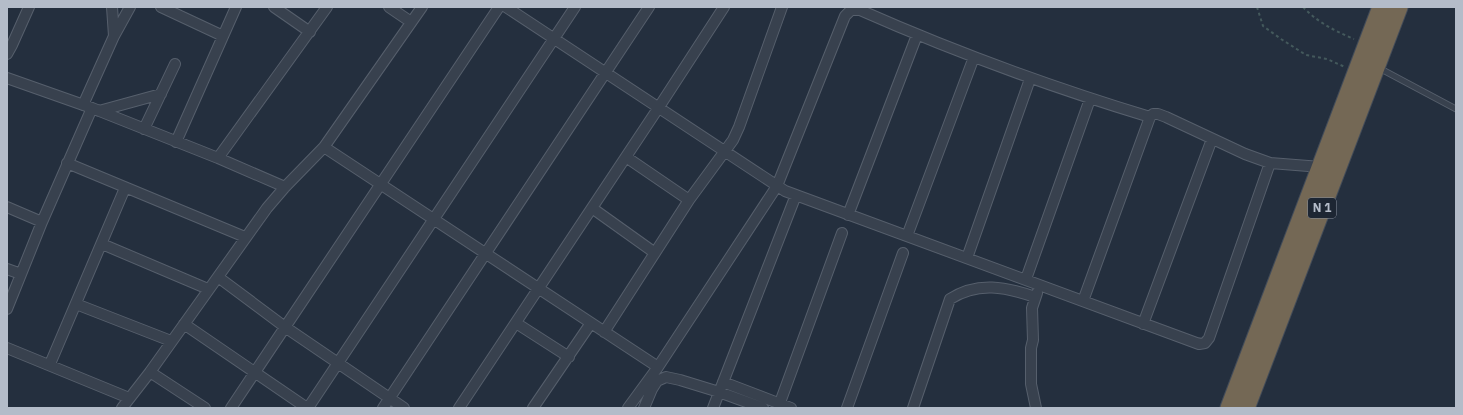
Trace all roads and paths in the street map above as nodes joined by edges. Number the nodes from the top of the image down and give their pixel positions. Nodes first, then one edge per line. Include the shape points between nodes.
1 (29, 7) edge
2 (112, 7) edge
3 (130, 7) edge
4 (161, 7) edge
5 (236, 7) edge
6 (274, 7) edge
7 (327, 7) edge
8 (389, 7) edge
9 (422, 7) edge
10 (499, 7) edge
11 (506, 7) edge
12 (575, 7) edge
13 (649, 7) edge
14 (724, 7) edge
15 (782, 7) edge
16 (1257, 7) edge
17 (1303, 7) edge
18 (1382, 7) edge
19 (1398, 7) edge
20 (411, 22) junction
21 (310, 32) junction
22 (917, 35) junction
23 (114, 36) junction
24 (223, 36) junction
25 (554, 39) junction
26 (1367, 46) junction
27 (7, 54) edge
28 (974, 57) junction
29 (174, 64) dead end
30 (1376, 66) junction
31 (1357, 71) junction
32 (606, 73) junction
33 (7, 78) edge
34 (1030, 79) junction
35 (160, 94) junction
36 (1090, 99) junction
37 (659, 107) junction
38 (91, 108) junction
39 (1456, 109) edge
40 (1150, 118) junction
41 (144, 129) junction
42 (1212, 139) junction
43 (176, 142) junction
44 (324, 147) junction
45 (725, 150) junction
46 (626, 156) junction
47 (218, 158) junction
48 (67, 163) junction
49 (1270, 163) junction
50 (1321, 167) junction
51 (380, 184) junction
52 (285, 186) junction
53 (777, 186) junction
54 (126, 188) junction
55 (796, 195) junction
56 (689, 200) junction
57 (7, 207) edge
58 (592, 208) junction
59 (848, 215) junction
60 (433, 219) junction
61 (42, 222) junction
62 (842, 233) dead end
63 (908, 236) junction
64 (245, 237) junction
65 (102, 244) junction
66 (655, 253) junction
67 (903, 253) dead end
68 (486, 254) junction
69 (967, 258) junction
70 (7, 268) edge
71 (21, 274) junction
72 (218, 277) junction
73 (1026, 279) junction
74 (1040, 285) junction
75 (538, 288) junction
76 (208, 289) junction
77 (1035, 297) junction
78 (1083, 301) junction
79 (76, 304) junction
80 (7, 309) edge
81 (516, 323) junction
82 (591, 323) junction
83 (184, 324) junction
84 (1143, 324) junction
85 (285, 327) junction
86 (604, 332) junction
87 (171, 341) junction
88 (7, 348) edge
89 (569, 357) junction
90 (338, 363) junction
91 (50, 364) junction
92 (658, 367) junction
93 (150, 372) junction
94 (254, 372) junction
95 (721, 387) junction
96 (129, 398) junction
97 (390, 398) junction
98 (779, 406) edge
99 (122, 408) edge
100 (205, 408) edge
101 (231, 408) edge
102 (307, 408) edge
103 (383, 408) edge
104 (404, 408) edge
105 (459, 408) edge
106 (533, 408) edge
107 (628, 408) edge
108 (644, 408) edge
109 (713, 408) edge
110 (763, 408) edge
111 (791, 408) edge
112 (847, 408) edge
113 (913, 408) edge
114 (1036, 408) edge
115 (1230, 408) edge
116 (1244, 408) edge

1 - 27 street
2 - 23 street
3 - 23 street
4 - 24 street
5 - 24 street
6 - 21 street
7 - 21 street
8 - 20 street
9 - 20 street
10 - 51 street
11 - 25 street
12 - 25 street
13 - 32 street
14 - 37 street
15 - 45 street via 739,126
16 - 31 path via 1263,26 1306,55 1327,59
17 - 26 path via 1331,29
18 - 26 highway, N 1
19 - 30 highway, N 1
20 - 44 street
21 - 47 street
22 - 28 street
22 - 53 street via 860,10 851,10 845,16
22 - 59 street
23 - 38 street
24 - 43 street
25 - 32 street
25 - 60 street
26 - 31 highway, N 1
28 - 34 street
28 - 63 street
29 - 35 street
30 - 39 lane
30 - 116 highway, N 1
31 - 50 highway, N 1
32 - 37 street
32 - 68 street
33 - 38 street
34 - 36 street
34 - 69 street
35 - 38 street
35 - 41 street
36 - 40 street
36 - 73 street
37 - 45 street
37 - 46 street
38 - 41 street
38 - 48 street
40 - 42 street via 1153,114 1158,114
40 - 78 street
41 - 43 street
42 - 49 street
42 - 84 street
43 - 47 street
44 - 51 street
44 - 52 street
45 - 53 street
45 - 56 street
46 - 56 street
46 - 58 street
47 - 52 street
48 - 54 street
48 - 61 street
49 - 50 street
49 - 84 street via 1209,338 1205,343 1199,344
50 - 115 highway, N 1
51 - 60 street
51 - 85 street
52 - 64 street
53 - 55 street
53 - 92 street
54 - 64 street
54 - 65 street
55 - 59 street
55 - 95 street
56 - 66 street
57 - 61 street
58 - 66 street
58 - 75 street
59 - 63 street
60 - 68 street
60 - 90 street
61 - 71 street
62 - 98 street
63 - 69 street
64 - 72 street
65 - 76 street
65 - 79 street
66 - 86 street
67 - 112 street
68 - 75 street
68 - 97 street
69 - 73 street
70 - 71 street
71 - 80 street
72 - 76 street
72 - 85 street
73 - 74 street
74 - 77 street
74 - 78 street
75 - 81 street
75 - 82 street
76 - 83 street
77 - 113 street via 1014,290 983,287 950,299
77 - 114 street via 1032,308 1031,384
78 - 84 street
79 - 87 street
79 - 91 street
81 - 89 street
81 - 105 street
82 - 86 street
82 - 89 street
83 - 87 street
83 - 94 street
85 - 90 street
85 - 94 street
86 - 92 street
87 - 93 street
88 - 91 street
89 - 106 street
90 - 97 street
90 - 102 street
91 - 96 street
92 - 107 street
93 - 96 street
93 - 100 street
94 - 101 street
94 - 102 street
95 - 98 street
95 - 108 street via 666,377 657,381
95 - 109 street
95 - 110 street
96 - 99 street
97 - 103 street
97 - 104 street
98 - 111 street

